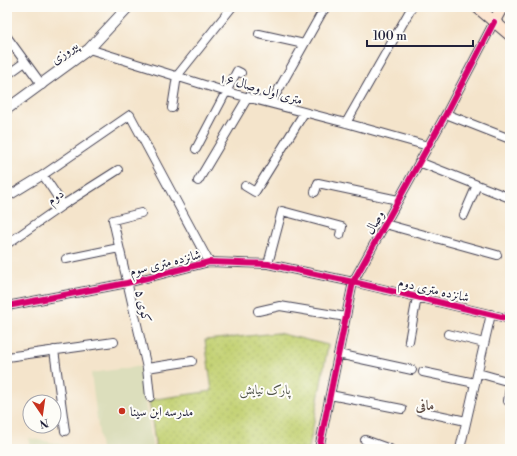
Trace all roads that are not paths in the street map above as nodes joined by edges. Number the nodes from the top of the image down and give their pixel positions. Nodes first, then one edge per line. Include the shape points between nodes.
1 (128, 7) edge
2 (232, 7) edge
3 (314, 7) edge
4 (412, 7) edge
5 (477, 7) edge
6 (325, 8) edge
7 (503, 10) edge
8 (494, 22) junction
9 (259, 34) dead end
10 (510, 35) edge
11 (7, 37) edge
12 (304, 44) junction
13 (90, 49) junction
14 (25, 62) junction
15 (242, 73) dead end
16 (7, 75) edge
17 (177, 76) junction
18 (42, 85) junction
19 (227, 92) junction
20 (248, 97) junction
21 (271, 103) junction
22 (172, 108) dead end
23 (7, 109) edge
24 (304, 113) junction
25 (446, 114) junction
26 (346, 123) junction
27 (510, 139) edge
28 (428, 146) junction
29 (196, 149) dead end
30 (419, 162) junction
31 (118, 170) dead end
32 (43, 175) junction
33 (198, 181) dead end
34 (476, 185) junction
35 (245, 186) dead end
36 (315, 192) dead end
37 (7, 197) edge
38 (510, 198) edge
39 (398, 200) junction
40 (63, 205) junction
41 (141, 213) dead end
42 (464, 215) dead end
43 (385, 224) junction
44 (340, 235) dead end
45 (7, 244) edge
46 (119, 248) junction
47 (497, 254) dead end
48 (66, 259) dead end
49 (209, 262) junction
50 (268, 264) junction
51 (353, 282) junction
52 (127, 283) junction
53 (417, 297) junction
54 (7, 306) edge
55 (258, 311) dead end
56 (491, 314) junction
57 (346, 317) junction
58 (510, 319) edge
59 (448, 334) dead end
60 (409, 341) dead end
61 (114, 342) dead end
62 (484, 343) junction
63 (54, 350) junction
64 (338, 354) junction
65 (7, 357) edge
66 (192, 361) dead end
67 (146, 368) junction
68 (412, 370) dead end
69 (423, 372) dead end
70 (478, 373) junction
71 (510, 382) edge
72 (475, 383) junction
73 (510, 387) edge
74 (330, 395) junction
75 (150, 397) dead end
76 (510, 401) edge
77 (402, 409) dead end
78 (420, 411) dead end
79 (466, 421) junction
80 (65, 431) dead end
81 (365, 440) dead end
82 (318, 449) edge
83 (390, 449) edge
84 (460, 449) edge

1 - 13 street, پیروزی
2 - 17 street
3 - 6 street
4 - 26 street
5 - 8 main road
6 - 12 street
7 - 8 main road
8 - 10 main road
8 - 25 street, وصال
9 - 12 street
11 - 14 street
12 - 21 street
13 - 17 street, ۱۶ متری اول وصال
13 - 18 street, پیروزی
14 - 16 street
14 - 18 street
15 - 19 street via 237,70
17 - 19 street, ۱۶ متری اول وصال
17 - 22 street
18 - 23 street, پیروزی
19 - 20 street, ۱۶ متری اول وصال
19 - 29 street
20 - 21 street, ۱۶ متری اول وصال
20 - 33 street
21 - 24 street, ۱۶ متری اول وصال
24 - 26 street, ۱۶ متری اول وصال
24 - 35 street via 255,192
25 - 27 street
25 - 28 street, وصال
26 - 28 street, ۱۶ متری اول وصال
28 - 30 street, وصال
30 - 34 street
30 - 39 street, وصال
31 - 40 street, دوم
32 - 37 street
32 - 40 street
32 - 49 street, شانزده متری سوم via 130,115
34 - 38 street
34 - 42 street
36 - 39 street via 318,183
39 - 43 street, وصال
40 - 45 street, دوم
41 - 46 street, کوی ۵ via 113,220
43 - 47 street
43 - 51 street, وصال
44 - 50 street via 342,227 282,211
46 - 48 street
46 - 52 street, کوی ۵
49 - 50 street, شانزده متری سوم
49 - 52 street, شانزده متری سوم
50 - 51 street, شانزده متری سوم
51 - 53 street, شانزده متری دوم
51 - 57 street, وصال
52 - 54 street, شانزده متری سوم
52 - 67 street, کوی ۵
53 - 56 street, شانزده متری دوم
53 - 60 street
55 - 57 street via 280,306
56 - 58 street, شانزده متری دوم
56 - 62 street
57 - 64 street, وصال
59 - 62 street
61 - 63 street
62 - 70 street
63 - 65 street
63 - 80 street
64 - 68 street
64 - 74 street, وصال
66 - 67 street
67 - 75 street, کوی ۵
69 - 72 street
70 - 71 street
70 - 72 street
72 - 79 street
73 - 76 street
74 - 77 street
74 - 82 street, وصال
78 - 79 street
79 - 84 street
81 - 83 street

